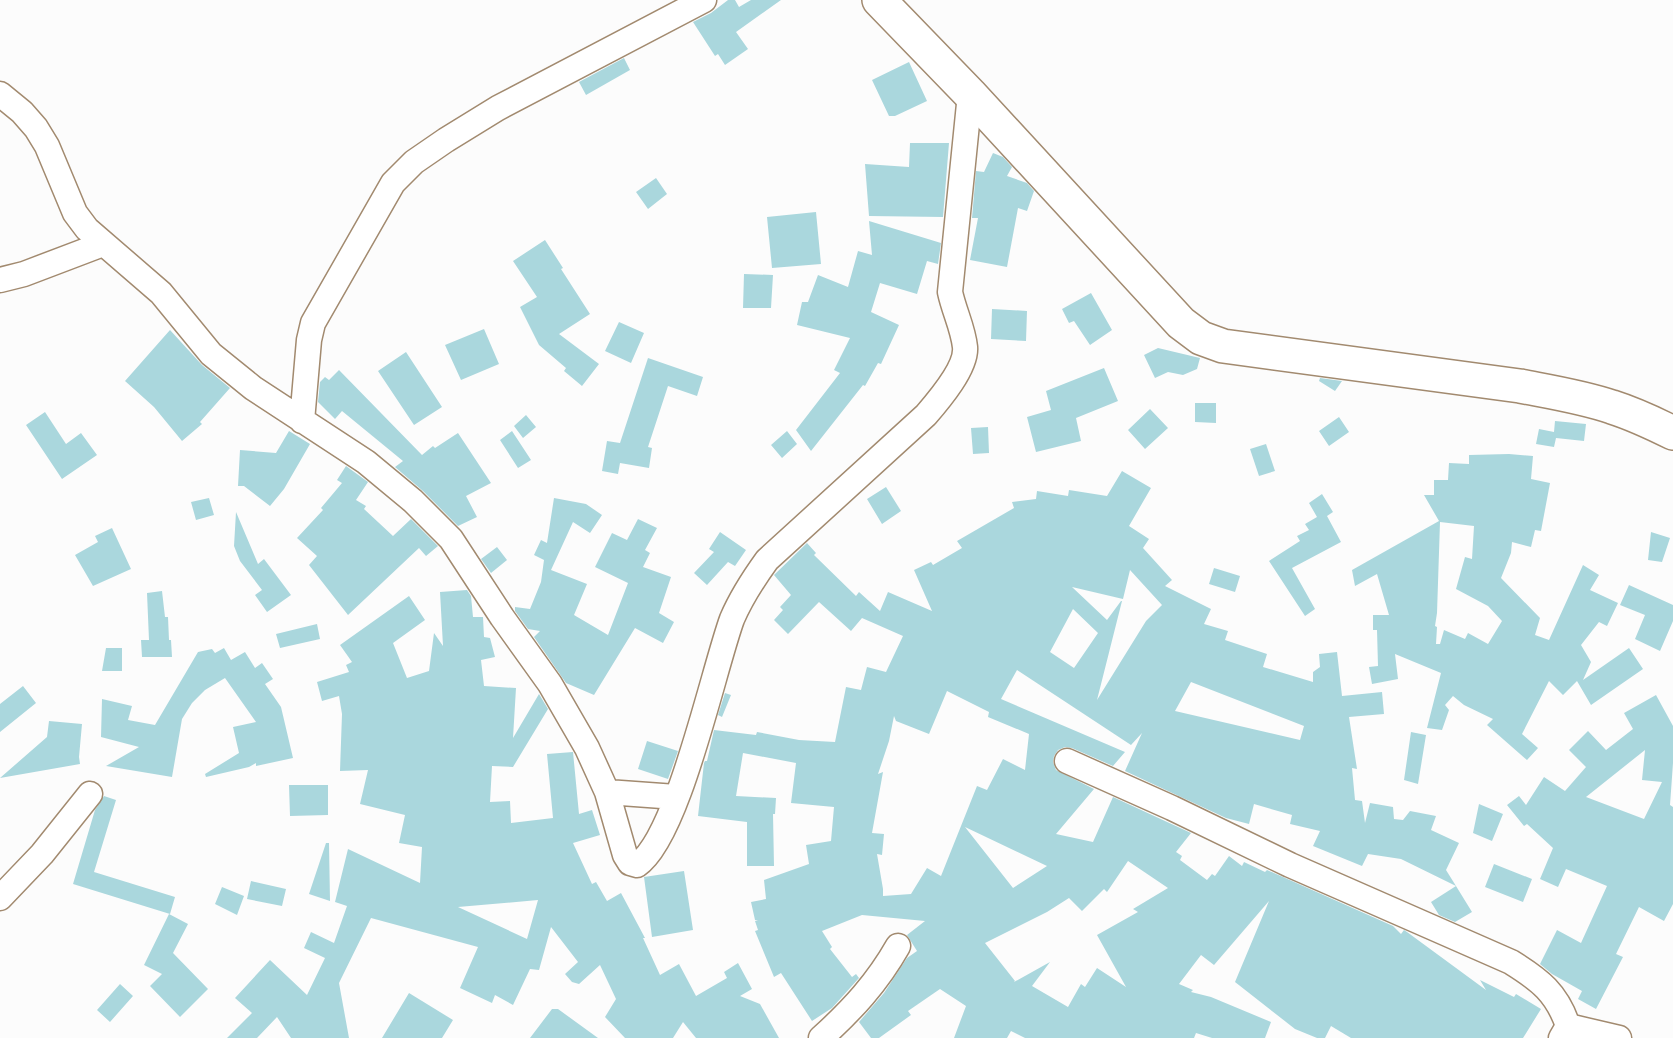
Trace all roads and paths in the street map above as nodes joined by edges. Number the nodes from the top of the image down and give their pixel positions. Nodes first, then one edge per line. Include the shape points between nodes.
1 (704, 0) edge
2 (879, 0) edge
3 (0, 94) edge
4 (970, 94) junction
5 (103, 244) junction
6 (0, 280) edge
7 (302, 421) junction
8 (1673, 433) edge
9 (1068, 761) dead end
10 (607, 792) junction
11 (90, 794) dead end
12 (676, 797) junction
13 (0, 898) edge
14 (898, 946) dead end
15 (1565, 1032) edge
16 (821, 1038) edge
17 (1619, 1038) edge

1 - 7 street via 498,108 414,162 393,183 313,323
2 - 4 street
3 - 5 street via 36,128 75,213
4 - 8 street via 1174,316 1202,338 1223,346 1556,393 1610,406
4 - 12 street via 950,292 966,350 963,361 926,415 767,560 750,583 733,618
5 - 6 street
5 - 7 street via 161,293 211,354
7 - 10 street via 366,462 451,539 550,684
9 - 15 street via 1511,962 1549,991 1561,1007
10 - 12 street
10 - 12 street via 625,855 637,865 662,834
11 - 13 street
14 - 16 street via 884,972
15 - 17 street

